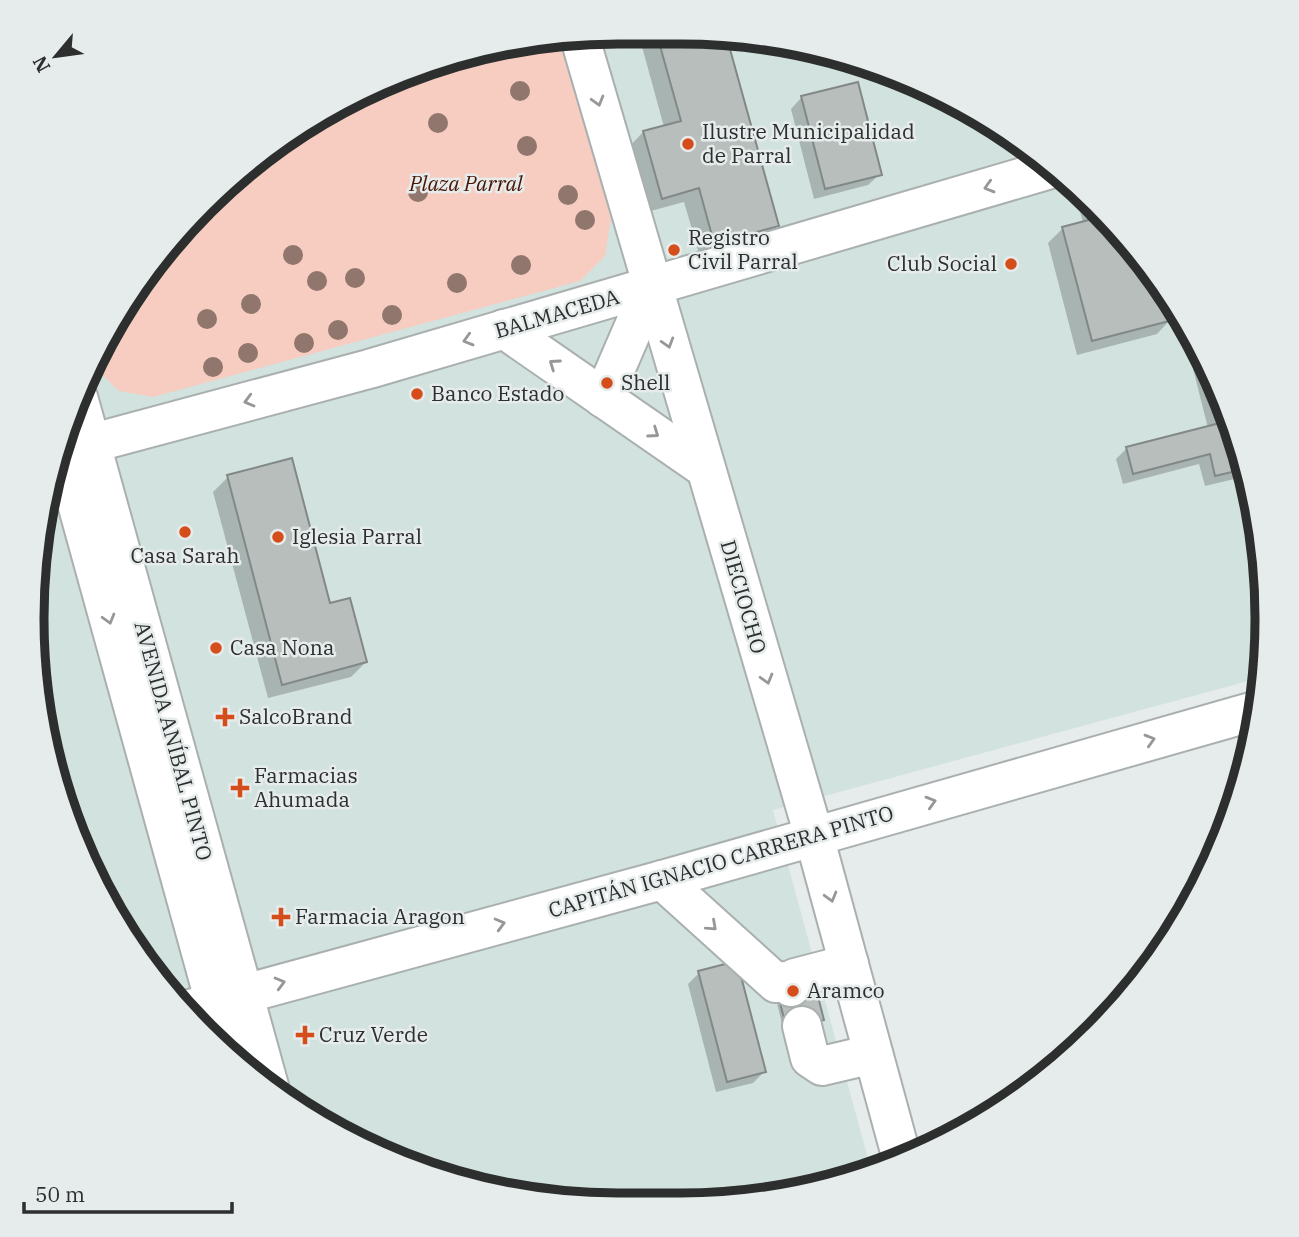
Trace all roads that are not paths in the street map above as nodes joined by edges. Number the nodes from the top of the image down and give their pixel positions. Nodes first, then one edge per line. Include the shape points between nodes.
1 (582, 45) edge
2 (1041, 172) edge
3 (651, 287) junction
4 (504, 330) junction
5 (603, 398) junction
6 (70, 448) edge
7 (69, 451) edge
8 (705, 469) junction
9 (1247, 712) edge
10 (814, 836) junction
11 (662, 880) junction
12 (849, 964) junction
13 (214, 1002) edge
14 (802, 1026) dead end
15 (224, 1036) edge
16 (873, 1054) junction
17 (253, 1061) edge
18 (899, 1149) edge

1 -> 3 main road, DIECIOCHO
2 -> 3 main road, BALMACEDA
3 - 4 main road, BALMACEDA
3 - 5 main road
3 -> 8 main road, DIECIOCHO
5 -> 4 main road
4 -> 6 main road, BALMACEDA
5 -> 8 main road
7 - 13 main road, AVENIDA ANÍBAL PINTO via 112,575 189,852
8 -> 10 main road, DIECIOCHO
10 -> 9 main road, CAPITÁN IGNACIO CARRERA PINTO
10 - 11 main road, CAPITÁN IGNACIO CARRERA PINTO
10 -> 12 main road, DIECIOCHO
11 -> 12 main road via 776,983 784,981 791,987 795,978
13 -> 11 main road, CAPITÁN IGNACIO CARRERA PINTO
12 - 16 main road, DIECIOCHO
13 - 15 main road, AVENIDA ANÍBAL PINTO
13 - 17 main road, AVENIDA ANÍBAL PINTO
14 - 16 main road via 810,1058 822,1066
16 - 18 main road, DIECIOCHO

